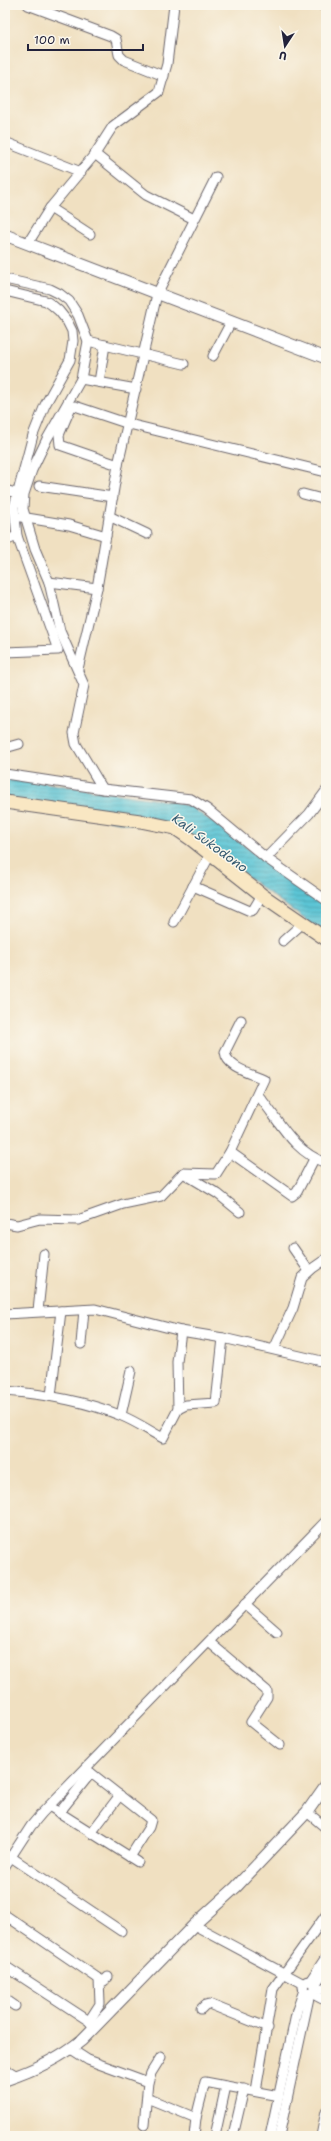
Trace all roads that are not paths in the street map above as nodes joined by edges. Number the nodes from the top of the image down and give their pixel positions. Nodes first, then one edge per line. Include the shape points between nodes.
1 (28, 5) edge
2 (174, 5) edge
3 (321, 5) edge
4 (326, 6) edge
5 (164, 76) junction
6 (5, 142) edge
7 (96, 154) junction
8 (80, 172) junction
9 (216, 177) dead end
10 (50, 208) junction
11 (194, 219) junction
12 (90, 234) dead end
13 (5, 235) edge
14 (28, 243) junction
15 (9, 286) edge
16 (33, 291) junction
17 (156, 294) junction
18 (230, 322) junction
19 (88, 341) junction
20 (105, 345) junction
21 (145, 353) junction
22 (213, 356) dead end
23 (326, 358) edge
24 (184, 364) dead end
25 (81, 379) junction
26 (99, 382) junction
27 (136, 389) junction
28 (129, 424) junction
29 (118, 465) junction
30 (326, 472) edge
31 (39, 486) dead end
32 (5, 490) edge
33 (16, 493) junction
34 (303, 494) dead end
35 (112, 496) junction
36 (326, 500) edge
37 (110, 516) junction
38 (19, 517) junction
39 (147, 534) dead end
40 (17, 536) junction
41 (106, 536) junction
42 (5, 541) edge
43 (50, 582) junction
44 (97, 588) junction
45 (5, 652) edge
46 (78, 669) junction
47 (20, 744) dead end
48 (5, 748) edge
49 (5, 774) edge
50 (97, 788) junction
51 (326, 791) edge
52 (5, 802) edge
53 (211, 854) junction
54 (266, 858) junction
55 (193, 886) junction
56 (262, 895) junction
57 (326, 900) edge
58 (174, 922) dead end
59 (303, 923) junction
60 (283, 940) dead end
61 (326, 940) edge
62 (241, 1020) dead end
63 (258, 1095) junction
64 (230, 1152) junction
65 (314, 1159) junction
66 (326, 1163) edge
67 (184, 1172) junction
68 (240, 1212) dead end
69 (5, 1223) edge
70 (293, 1248) dead end
71 (44, 1254) dead end
72 (326, 1259) edge
73 (309, 1271) junction
74 (84, 1310) junction
75 (61, 1311) junction
76 (38, 1312) junction
77 (5, 1314) edge
78 (181, 1332) junction
79 (223, 1338) junction
80 (81, 1344) dead end
81 (274, 1349) junction
82 (326, 1362) edge
83 (131, 1370) dead end
84 (5, 1391) edge
85 (51, 1396) junction
86 (178, 1409) junction
87 (121, 1415) junction
88 (326, 1521) edge
89 (245, 1604) junction
90 (277, 1632) dead end
91 (209, 1642) junction
92 (280, 1745) dead end
93 (89, 1771) junction
94 (326, 1785) edge
95 (120, 1795) junction
96 (322, 1797) edge
97 (49, 1806) junction
98 (307, 1812) junction
99 (59, 1813) junction
100 (326, 1828) edge
101 (91, 1833) junction
102 (12, 1856) junction
103 (130, 1857) junction
104 (138, 1862) dead end
105 (5, 1866) edge
106 (5, 1915) edge
107 (326, 1915) edge
108 (194, 1925) junction
109 (121, 1931) dead end
110 (326, 1957) edge
111 (5, 1966) edge
112 (326, 1970) edge
113 (283, 1974) junction
114 (108, 1977) dead end
115 (99, 1979) junction
116 (310, 1987) junction
117 (326, 1991) edge
118 (5, 1999) edge
119 (326, 2001) edge
120 (15, 2006) dead end
121 (201, 2009) dead end
122 (92, 2024) junction
123 (268, 2028) junction
124 (71, 2049) junction
125 (161, 2057) dead end
126 (5, 2069) edge
127 (17, 2076) junction
128 (5, 2080) edge
129 (148, 2082) junction
130 (226, 2086) junction
131 (244, 2089) junction
132 (256, 2091) junction
133 (279, 2096) junction
134 (147, 2098) junction
135 (326, 2111) edge
136 (196, 2118) junction
137 (144, 2124) dead end
138 (194, 2136) edge
139 (215, 2136) edge
140 (233, 2136) edge
141 (270, 2136) edge
142 (279, 2136) edge
143 (321, 2136) edge

1 - 5 street via 111,36 116,39 119,55 124,60
2 - 5 street
3 - 4 street
5 - 7 street via 159,92 113,126
6 - 8 street
7 - 8 street
7 - 11 street via 146,195
8 - 10 street
9 - 11 street
10 - 12 street
10 - 14 street
11 - 17 street
13 - 14 street
14 - 17 street
15 - 16 street
16 - 19 street via 50,289 69,301 78,314
16 - 33 street via 60,311 72,331 73,347 70,360 45,405 33,435
17 - 18 street
17 - 21 street
18 - 22 street
18 - 23 street
19 - 20 street
19 - 25 street
20 - 21 street
20 - 26 street
21 - 24 street
21 - 27 street
25 - 26 street
25 - 38 street via 46,439 32,470
26 - 27 street
27 - 28 street
28 - 29 street
28 - 29 street via 75,406 67,412 59,435 58,442 64,447
28 - 30 street
29 - 35 street
31 - 35 street
32 - 33 street
33 - 38 street
34 - 36 street
35 - 37 street
37 - 39 street
37 - 41 street
38 - 40 street
38 - 41 street via 69,525
38 - 43 street
40 - 42 street
40 - 45 street via 58,650
41 - 44 street
43 - 44 street
43 - 46 street via 60,631
44 - 46 street
46 - 50 street via 84,690 74,733 76,744
47 - 48 street
49 - 50 street
50 - 54 street via 191,799 207,809
51 - 54 street via 309,814
52 - 53 main road via 162,824 182,832
53 - 55 street
53 - 56 main road
54 - 57 street
55 - 56 street via 250,911
55 - 58 street
56 - 59 main road
59 - 60 street
59 - 61 main road
62 - 63 street via 225,1056 234,1066 264,1079
63 - 64 street
63 - 65 street via 271,1110 286,1135
64 - 65 street via 292,1196 297,1192
64 - 67 street via 215,1175
65 - 66 street
67 - 68 street
67 - 69 street via 161,1196 123,1204 78,1220 40,1219 17,1225
70 - 73 street
71 - 76 street
72 - 73 street
73 - 81 street via 302,1278 293,1308
74 - 75 street
74 - 78 street via 95,1309
74 - 80 street
75 - 76 street
75 - 85 street
76 - 77 street
78 - 79 street
78 - 86 street via 177,1362
79 - 81 street
79 - 86 street via 216,1403 186,1405
81 - 82 street
83 - 87 street
84 - 85 street
85 - 87 street
86 - 87 street via 162,1438
88 - 89 street
89 - 90 street
89 - 91 street
91 - 92 street via 266,1691 267,1696 252,1723
91 - 93 street
93 - 95 street
93 - 97 street
93 - 99 street
94 - 96 street
95 - 101 street
95 - 103 street via 151,1820
96 - 98 street
97 - 99 street
97 - 102 street
98 - 100 street
98 - 108 street via 236,1887
99 - 101 street
101 - 103 street
102 - 105 street
102 - 109 street
103 - 104 street
106 - 115 street
107 - 113 street
108 - 113 street
108 - 122 street
110 - 116 street
111 - 122 street
112 - 116 street
113 - 116 street
113 - 123 street via 271,1995
114 - 115 street via 104,1981
115 - 122 street via 100,2004
116 - 117 street
116 - 119 street
116 - 133 street via 298,2010
116 - 142 street
118 - 120 street
121 - 123 street via 209,2004
122 - 124 street
123 - 132 street
124 - 127 street
124 - 129 street via 88,2060
125 - 129 street
126 - 127 street
127 - 128 street
129 - 134 street
130 - 131 street
130 - 136 street via 204,2083
130 - 139 street
131 - 132 street
131 - 140 street
132 - 133 street
133 - 141 street
134 - 136 street
134 - 137 street
135 - 143 street
136 - 138 street

